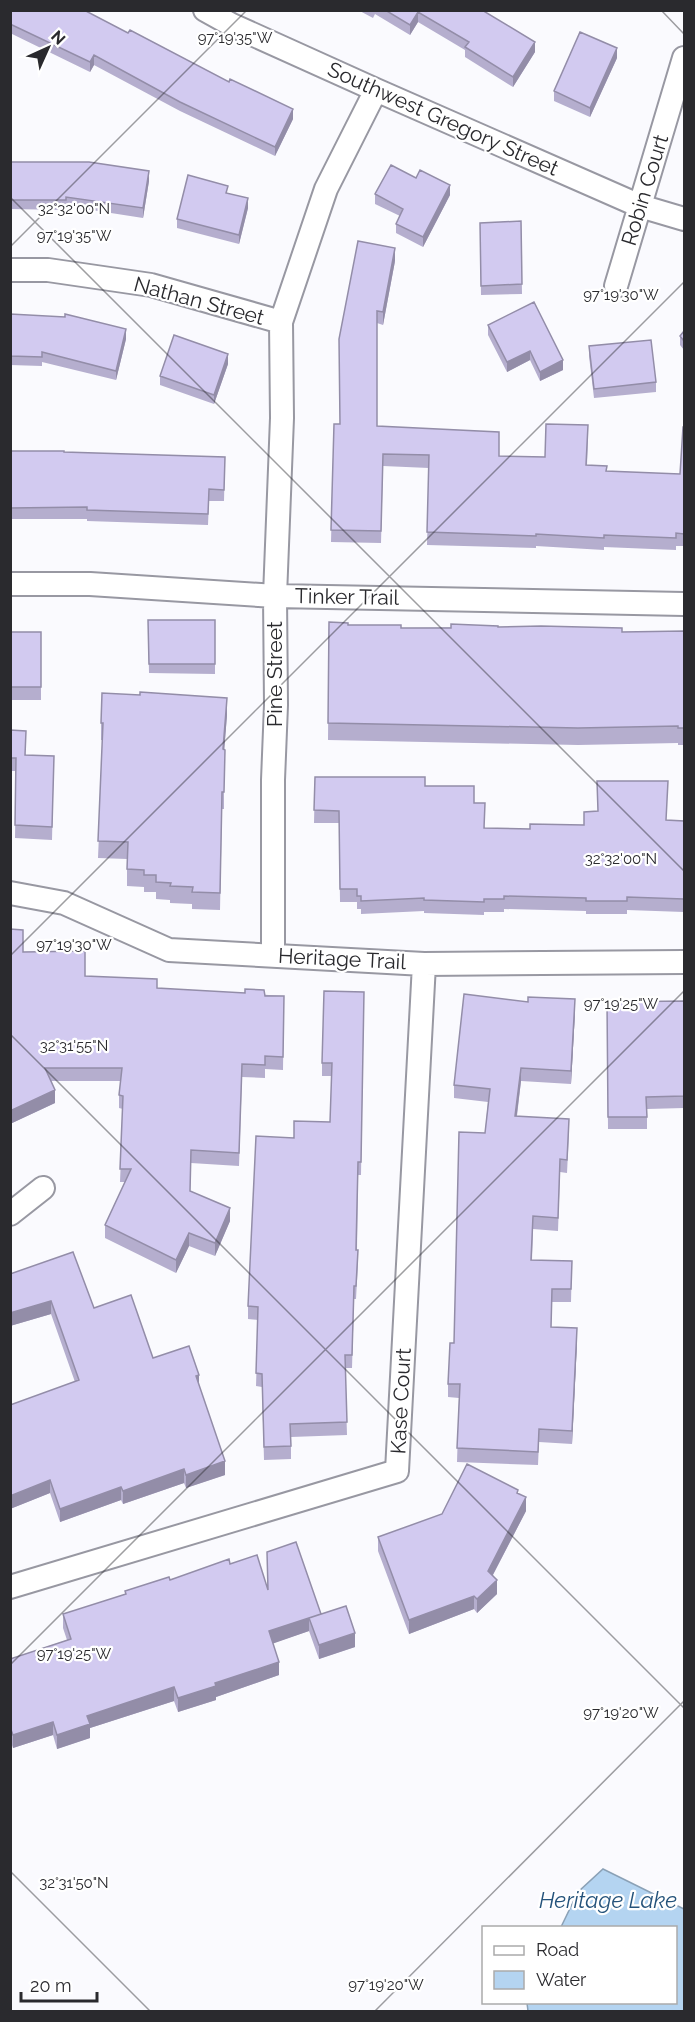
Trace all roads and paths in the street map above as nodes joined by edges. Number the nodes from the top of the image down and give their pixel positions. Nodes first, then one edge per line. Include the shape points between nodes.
1 (205, 10) edge
2 (236, 18) edge
3 (684, 58) edge
4 (376, 90) junction
5 (640, 206) junction
6 (684, 219) edge
7 (10, 270) edge
8 (616, 286) dead end
9 (281, 322) junction
10 (10, 584) edge
11 (275, 596) junction
12 (684, 604) edge
13 (10, 893) edge
14 (273, 955) junction
15 (684, 962) edge
16 (424, 964) junction
17 (43, 1188) dead end
18 (10, 1214) edge
19 (10, 1587) edge

1 - 2 street, Southwest Gregory Street
2 - 4 street, Southwest Gregory Street
3 - 5 street, Robin Court
4 - 5 street, Southwest Gregory Street
4 - 9 street, Nathan Street via 326,189
5 - 6 street, Southwest Gregory Street
5 - 8 street, Robin Court
7 - 9 street, Nathan Street via 48,270 151,285
9 - 11 street, Pine Street via 282,418
10 - 11 street, Tinker Trail via 90,584
11 - 12 street, Tinker Trail
11 - 14 street, Pine Street
13 - 14 street, Heritage Trail via 64,903 169,950
14 - 16 street, Heritage Trail
15 - 16 street, Heritage Trail
16 - 19 street, Kase Court via 397,1471
17 - 18 street

